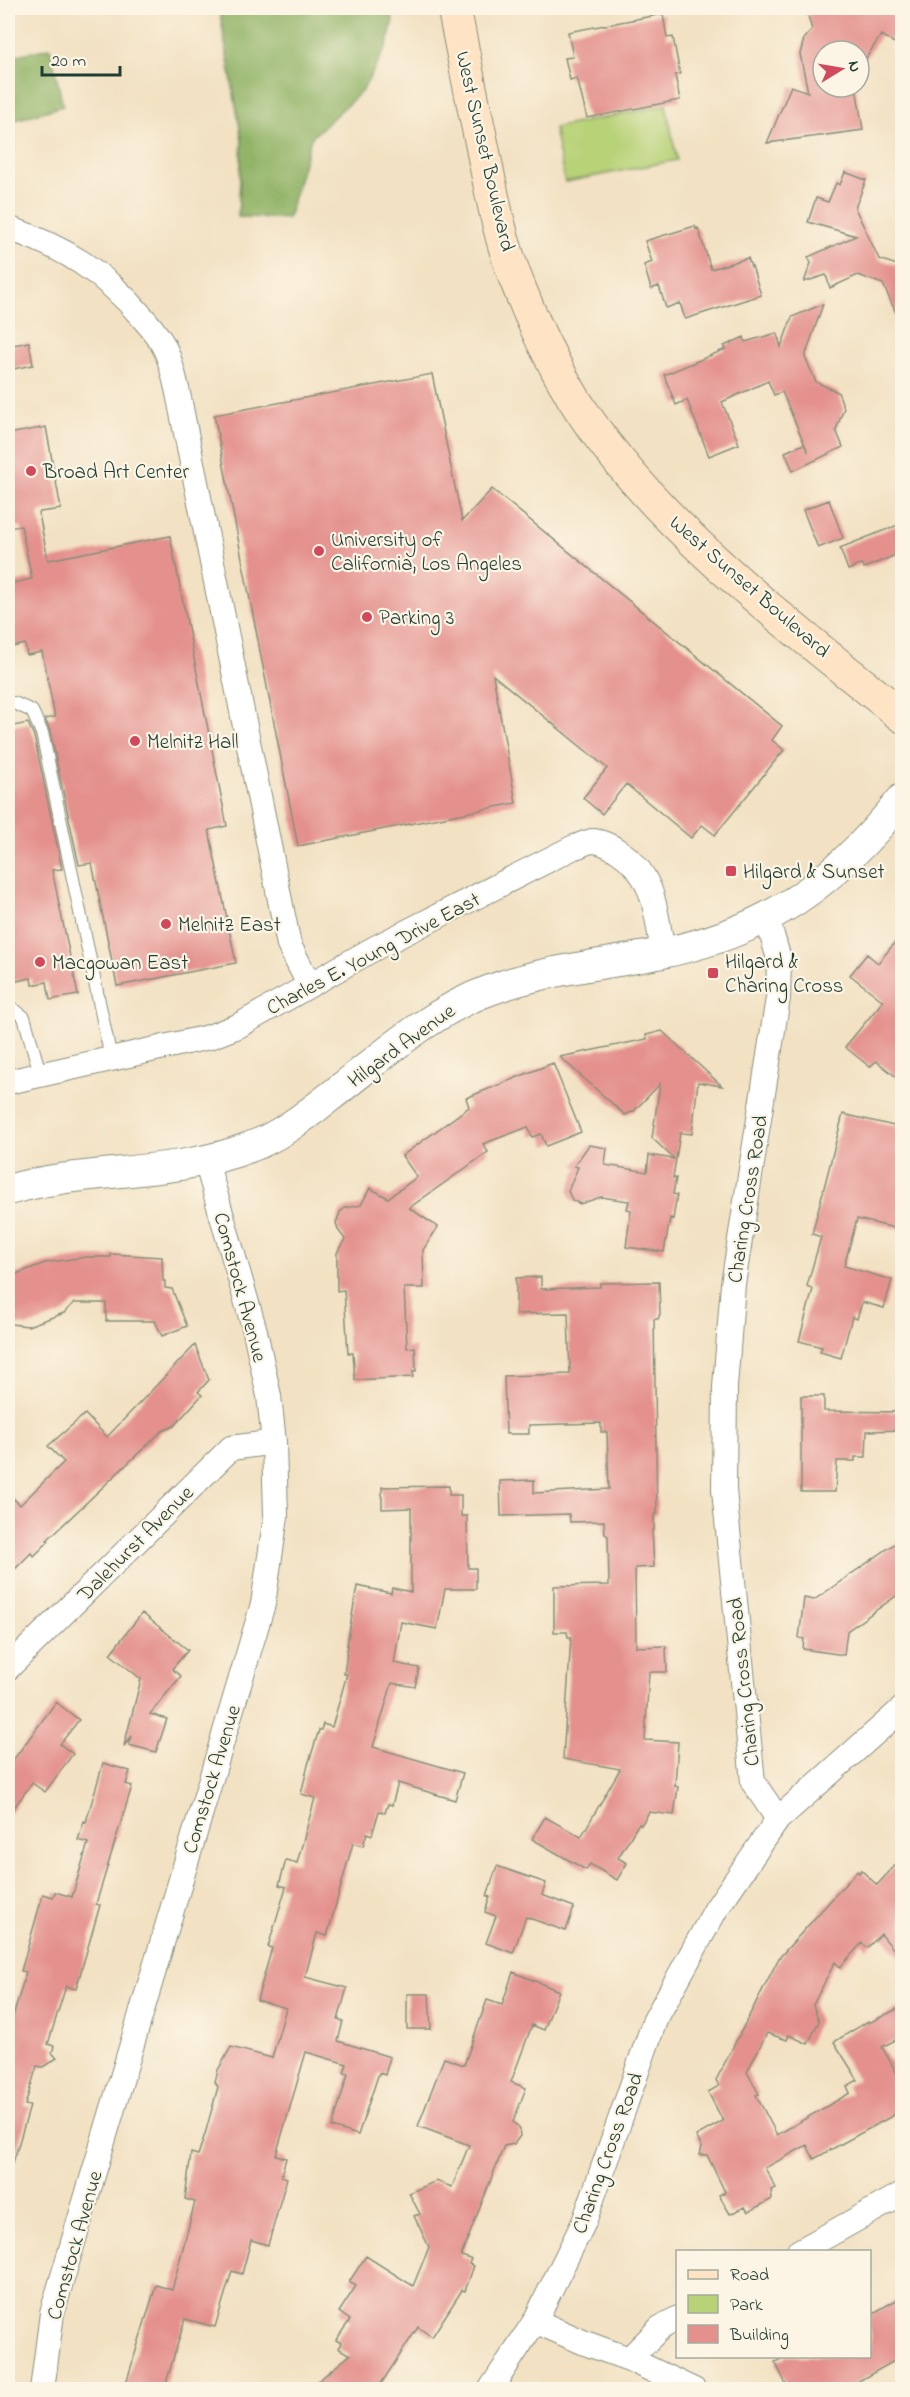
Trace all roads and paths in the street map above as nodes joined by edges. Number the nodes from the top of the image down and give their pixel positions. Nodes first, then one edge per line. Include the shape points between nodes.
1 (454, 8) edge
2 (8, 228) edge
3 (8, 704) edge
4 (903, 716) edge
5 (903, 799) edge
6 (767, 918) junction
7 (663, 953) junction
8 (309, 984) junction
9 (8, 1005) edge
10 (111, 1058) junction
11 (40, 1073) junction
12 (8, 1082) edge
13 (206, 1161) junction
14 (8, 1190) edge
15 (274, 1442) junction
16 (8, 1668) edge
17 (903, 1709) edge
18 (778, 1819) junction
19 (903, 2194) edge
20 (802, 2250) edge
21 (676, 2319) edge
22 (536, 2321) junction
23 (629, 2359) junction
24 (42, 2390) edge
25 (490, 2390) edge
26 (694, 2390) edge

1 - 4 main road, West Sunset Boulevard via 498,222 542,340 575,400 623,465 687,535
2 - 8 street via 52,245 95,270 128,300 166,350 289,945
3 - 10 lane via 32,711 42,733
5 - 6 street, Hilgard Avenue via 836,870
6 - 7 street, Hilgard Avenue via 714,940
6 - 18 street, Charing Cross Road via 779,959 778,998 733,1284 725,1387 724,1490 753,1782
7 - 8 street, Charles E. Young Drive East via 656,908 645,877 632,860 611,846 592,841
7 - 13 street, Hilgard Avenue via 534,976 450,1007 303,1118 252,1147
8 - 10 street, Charles E. Young Drive East via 238,1026 210,1037
9 - 11 lane via 24,1017
10 - 11 street, Charles E. Young Drive East
11 - 12 street, Charles E. Young Drive East
13 - 14 street, Hilgard Avenue via 76,1175
13 - 15 street, Comstock Avenue via 255,1331
15 - 16 street, Dalehurst Avenue via 231,1448
15 - 24 street, Comstock Avenue via 276,1516 263,1604 52,2313
17 - 18 street
18 - 22 street, Charing Cross Road via 716,1909 655,2020 584,2222
19 - 20 street
21 - 23 street via 660,2328
22 - 23 street
22 - 25 street, Charing Cross Road
23 - 26 street

